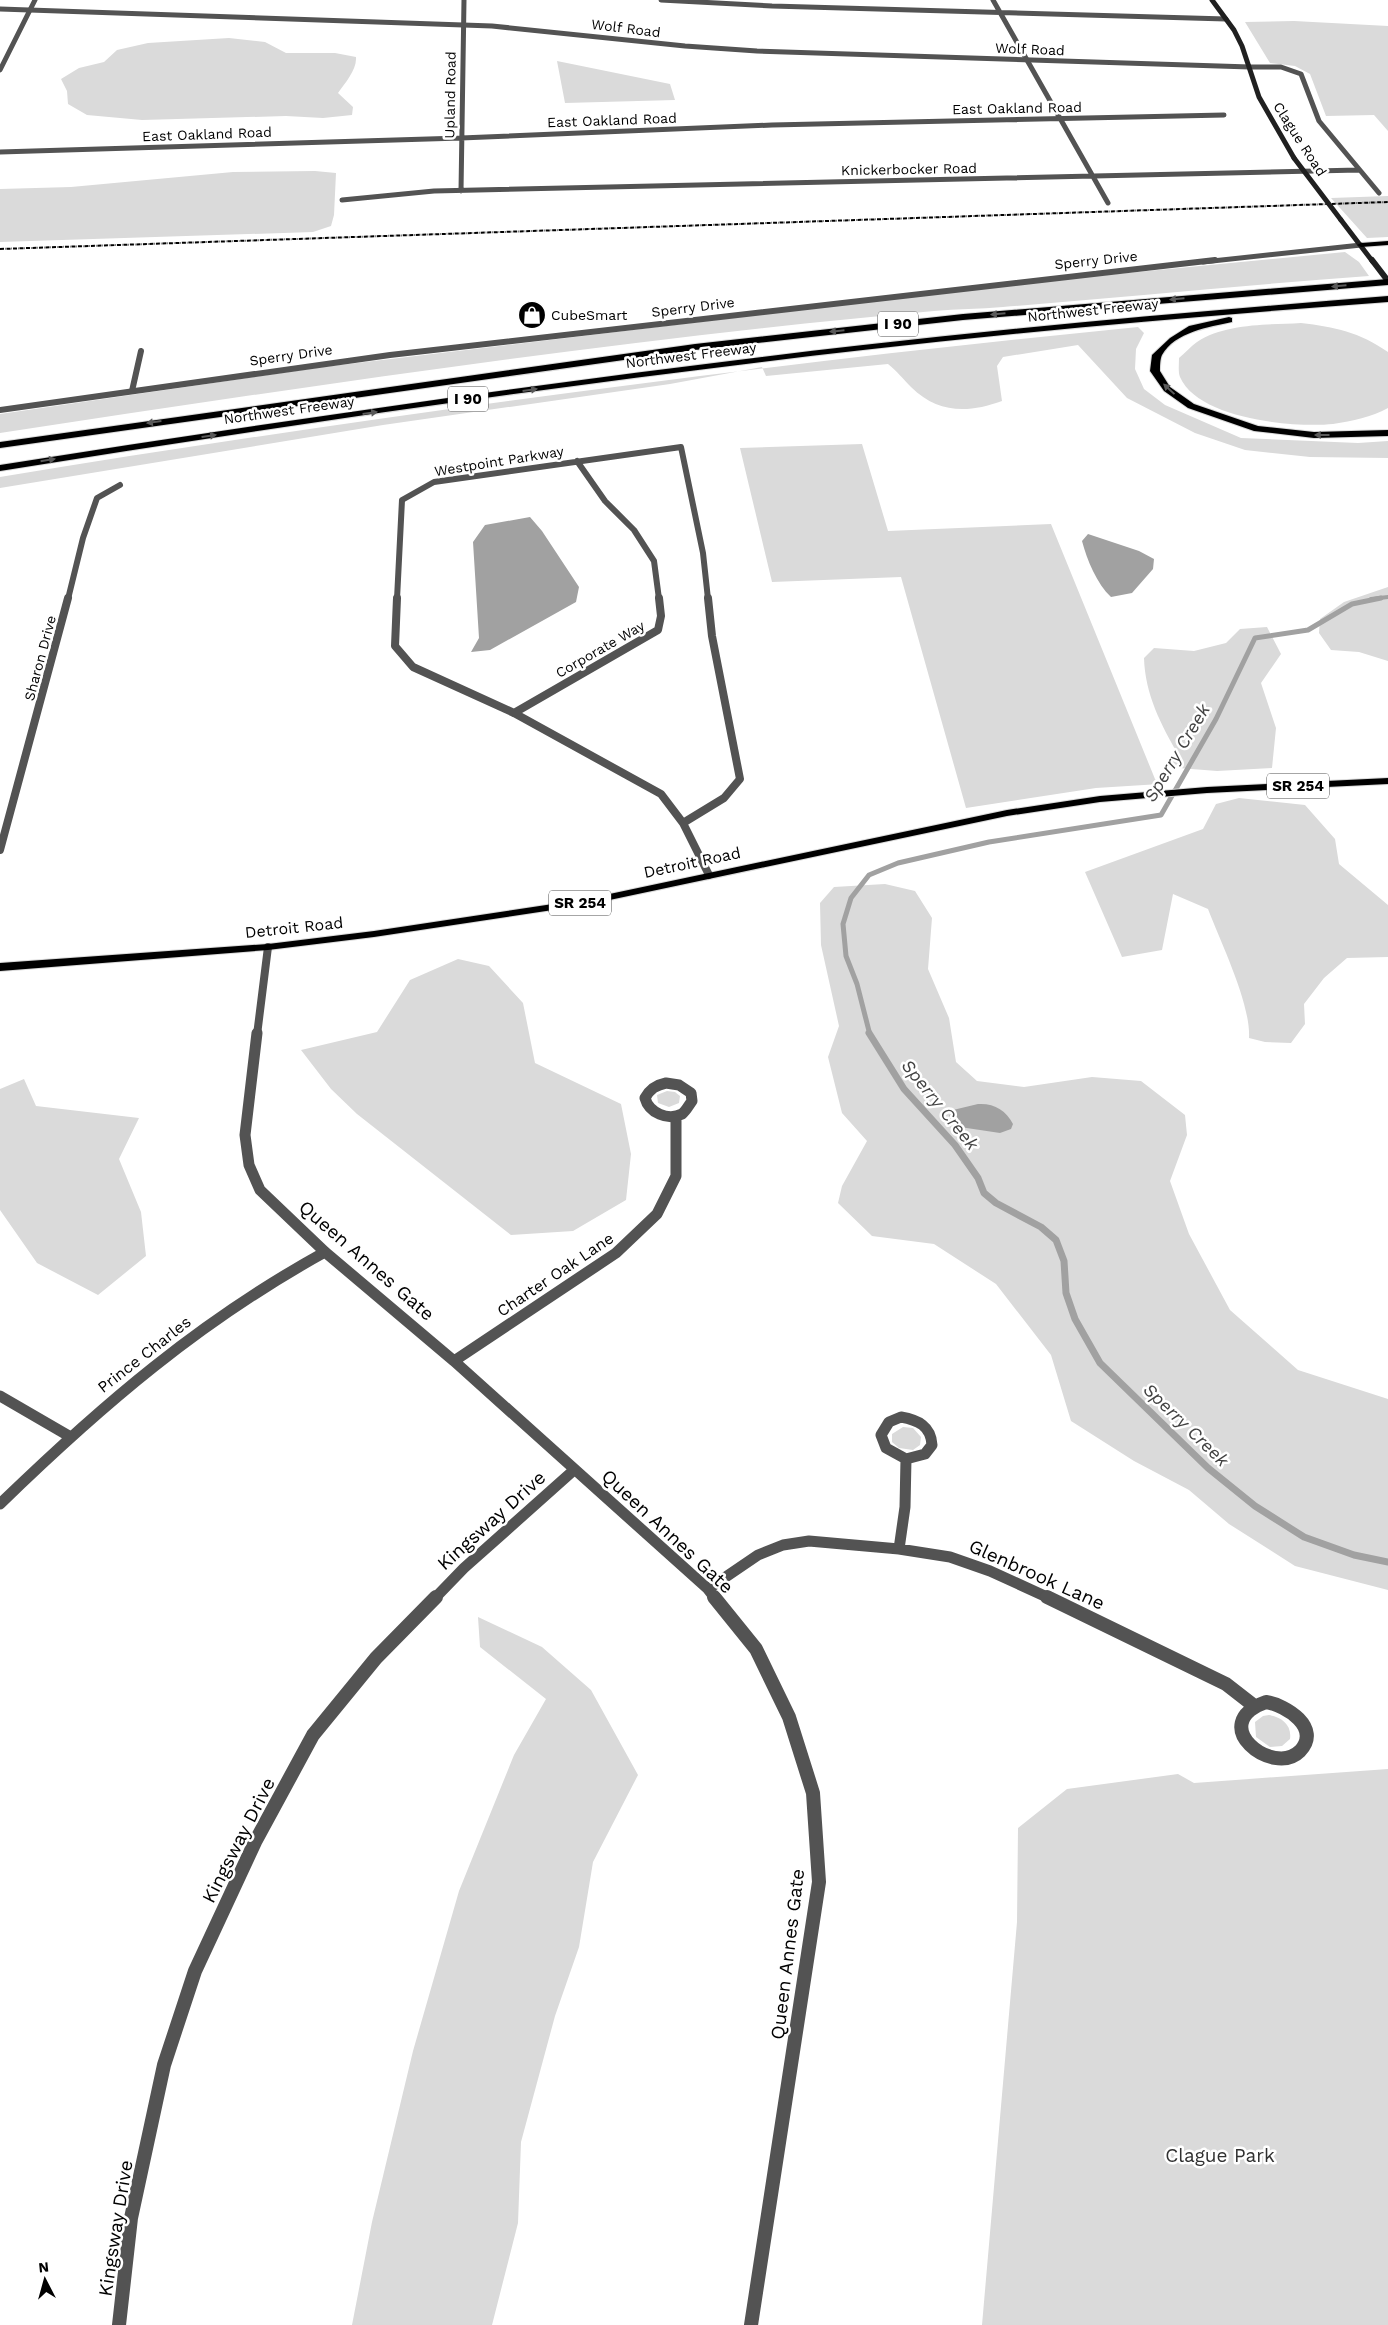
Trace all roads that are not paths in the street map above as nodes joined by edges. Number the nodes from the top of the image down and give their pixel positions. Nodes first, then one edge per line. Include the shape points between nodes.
1 (35, 0) edge
2 (464, 0) edge
3 (661, 0) edge
4 (993, 0) edge
5 (1212, 0) edge
6 (0, 9) edge
7 (32, 10) junction
8 (1000, 12) junction
9 (1226, 19) junction
10 (463, 24) junction
11 (1027, 60) junction
12 (1250, 67) junction
13 (0, 70) edge
14 (1224, 115) dead end
15 (1059, 119) junction
16 (461, 138) junction
17 (0, 152) edge
18 (1359, 170) junction
19 (1094, 176) junction
20 (460, 191) junction
21 (1379, 193) dead end
22 (342, 200) dead end
23 (1108, 203) dead end
24 (1388, 243) edge
25 (1361, 245) junction
26 (1388, 281) edge
27 (1388, 298) edge
28 (1368, 300) junction
29 (141, 351) dead end
30 (132, 391) junction
31 (0, 410) edge
32 (1388, 426) edge
33 (1388, 433) edge
34 (1348, 436) junction
35 (0, 445) edge
36 (578, 461) junction
37 (0, 468) edge
38 (120, 485) dead end
39 (514, 713) junction
40 (1388, 781) edge
41 (683, 823) junction
42 (0, 850) edge
43 (709, 875) junction
44 (268, 948) junction
45 (0, 967) edge
46 (676, 1116) dead end
47 (324, 1252) junction
48 (454, 1362) junction
49 (0, 1396) edge
50 (69, 1436) junction
51 (906, 1459) junction
52 (574, 1470) junction
53 (0, 1504) edge
54 (899, 1549) junction
55 (708, 1589) junction
56 (1253, 1705) junction
57 (119, 2325) edge
58 (751, 2325) edge

1 - 7 street
2 - 10 street, Upland Road
3 - 8 street
4 - 8 street
5 - 9 main road, Clague Road
6 - 7 street, Wolf Road
7 - 10 street, Wolf Road
7 - 13 street
8 - 9 street
8 - 11 street
9 - 12 main road, Clague Road
10 - 11 street, Wolf Road via 530,28 729,50
10 - 16 street, Upland Road
11 - 12 street, Wolf Road
11 - 15 street
12 - 18 street, Wolf Road via 1280,67 1301,74 1319,121
12 - 25 main road, Clague Road, bridge via 1260,97 1294,158
14 - 15 street, East Oakland Road
15 - 16 street, East Oakland Road via 762,125
15 - 19 street
16 - 17 street, East Oakland Road
16 - 20 street, Upland Road
18 - 19 street, Knickerbocker Road
18 - 21 street
19 - 20 street, Knickerbocker Road
19 - 23 street
20 - 22 street, Knickerbocker Road
24 - 25 highway
25 - 26 main road, Clague Road
25 - 30 street, Sperry Drive via 409,352
26 -> 35 highway, Northwest Freeway / I 90 via 963,317 696,347
27 - 28 highway, Northwest Freeway / I 90
34 -> 28 highway via 1257,429 1191,406 1167,389 1155,371 1157,355 1192,328 1244,317 1315,310
37 -> 28 highway, Northwest Freeway / I 90 via 608,379 1086,324
29 - 30 street
30 - 31 street, Sperry Drive
32 - 34 highway
33 - 34 highway
36 - 39 street, Corporate Way via 605,501 634,530 654,561 661,616 658,630
36 - 39 street, Westpoint Parkway via 434,482 402,500 395,646 413,667
36 - 41 street, Westpoint Parkway via 681,447 703,553 712,636 740,779 724,798
38 - 42 street, Sharon Drive via 97,498 83,538 54,659
39 - 41 street, Westpoint Parkway via 661,794
40 - 43 main road, Detroit Road / SR 254 via 1100,798 1006,813
41 - 43 street, Westpoint Parkway
43 - 44 main road, Detroit Road / SR 254 via 586,902
44 - 45 main road, Detroit Road / SR 254
44 - 47 street, Queen Annes Gate via 245,1135 249,1165 260,1190
46 - 48 street, Charter Oak Lane via 676,1176 657,1214 616,1253
47 - 48 street, Queen Annes Gate
47 - 50 street, Prince Charles via 214,1320
48 - 52 street, Queen Annes Gate
49 - 50 street
50 - 53 street, Prince Charles
51 - 51 street via 924,1455 932,1444 931,1431 919,1420 903,1418 888,1423 881,1435 885,1448
51 - 54 street via 905,1507
52 - 55 street, Queen Annes Gate
52 - 57 street, Kingsway Drive via 464,1568 376,1658 313,1736 255,1842 195,1972 164,2065 131,2218
54 - 55 street, Glenbrook Lane via 809,1541 783,1545 758,1556
54 - 56 street, Glenbrook Lane via 950,1557 990,1571 1226,1684
55 - 58 street, Queen Annes Gate via 756,1649 789,1717 813,1793 819,1882
56 - 56 street via 1242,1716 1240,1725 1248,1744 1256,1751 1278,1759 1296,1754 1302,1748 1305,1730 1295,1713 1277,1703

